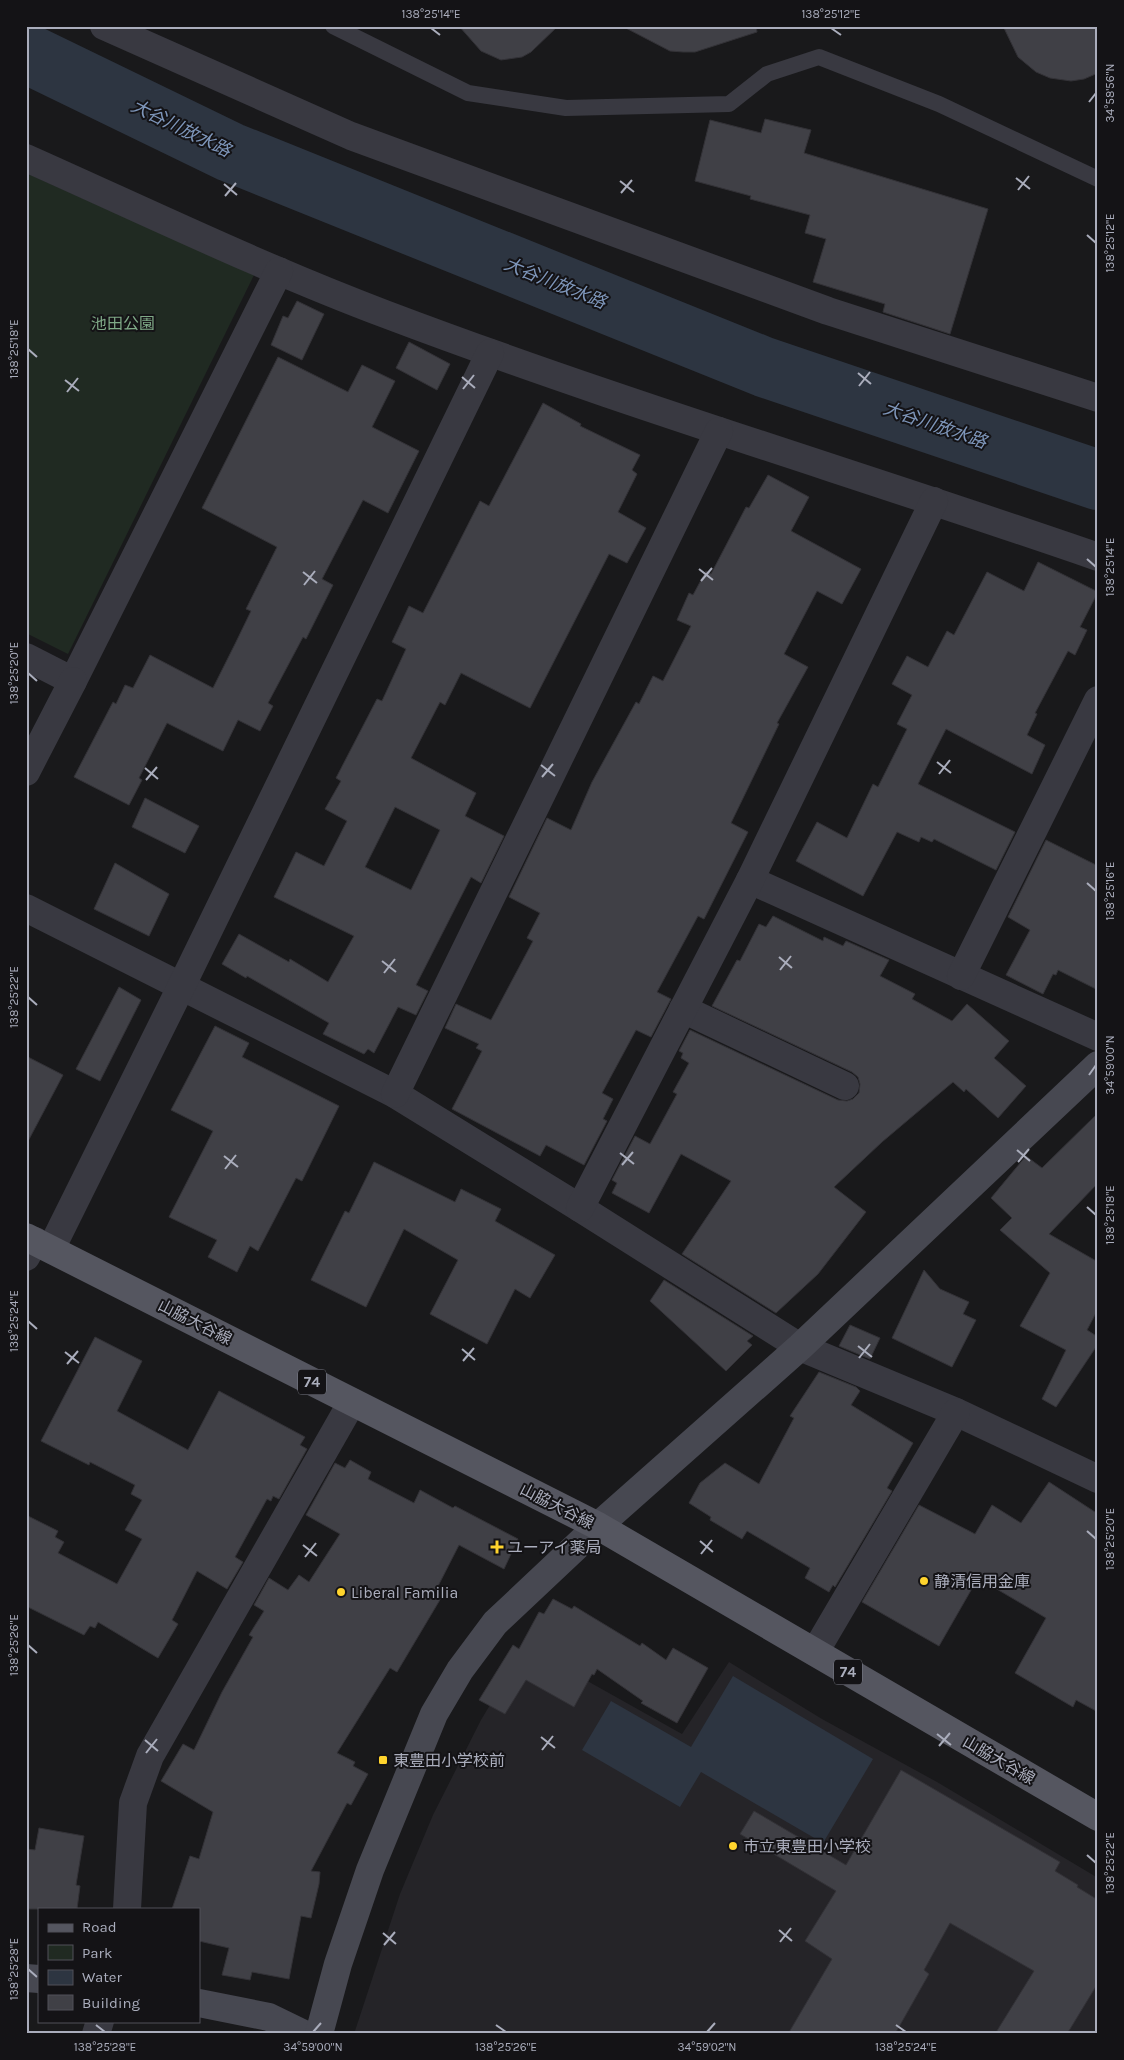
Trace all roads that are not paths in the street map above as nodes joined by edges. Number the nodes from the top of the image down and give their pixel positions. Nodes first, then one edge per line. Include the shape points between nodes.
1 (104, 26) edge
2 (333, 26) edge
3 (26, 158) edge
4 (1098, 179) edge
5 (279, 271) junction
6 (490, 353) junction
7 (1098, 398) edge
8 (718, 431) junction
9 (934, 501) junction
10 (1098, 557) edge
11 (26, 657) edge
12 (73, 681) junction
13 (1098, 700) edge
14 (26, 772) edge
15 (750, 880) junction
16 (26, 908) edge
17 (961, 976) junction
18 (181, 987) junction
19 (683, 1009) junction
20 (1098, 1037) edge
21 (1098, 1065) edge
22 (845, 1086) dead end
23 (395, 1094) junction
24 (580, 1208) junction
25 (35, 1246) edge
26 (800, 1347) junction
27 (352, 1402) junction
28 (956, 1412) junction
29 (1098, 1479) edge
30 (598, 1526) junction
31 (815, 1652) junction
32 (1098, 1817) edge
33 (127, 1908) edge
34 (200, 2003) edge
35 (100, 2022) edge
36 (96, 2034) edge
37 (304, 2034) edge
38 (319, 2034) edge

1 - 7 street via 360,139 828,311
2 - 4 lane via 468,93 566,108 729,104 767,74 819,57 939,104
3 - 5 street
5 - 6 street
5 - 12 street
6 - 8 street
6 - 18 street
8 - 9 street
8 - 23 street
9 - 10 street
9 - 15 street
11 - 12 street
12 - 14 street
13 - 17 street
15 - 17 street
15 - 19 street
16 - 18 street
17 - 20 street
18 - 23 street
18 - 25 street
19 - 22 street
19 - 24 street
21 - 26 street
23 - 24 street
24 - 26 street
25 - 27 main road, 山脇大谷線 / 74
26 - 28 street
26 - 30 street
27 - 30 main road, 山脇大谷線 / 74
27 - 33 street via 150,1756 133,1803
28 - 29 street
28 - 31 street
30 - 31 main road, 山脇大谷線 / 74
30 - 38 street via 495,1623 460,1670 434,1714 370,1870 338,1964
31 - 32 main road, 山脇大谷線 / 74
34 - 37 street via 269,2017
35 - 36 street

